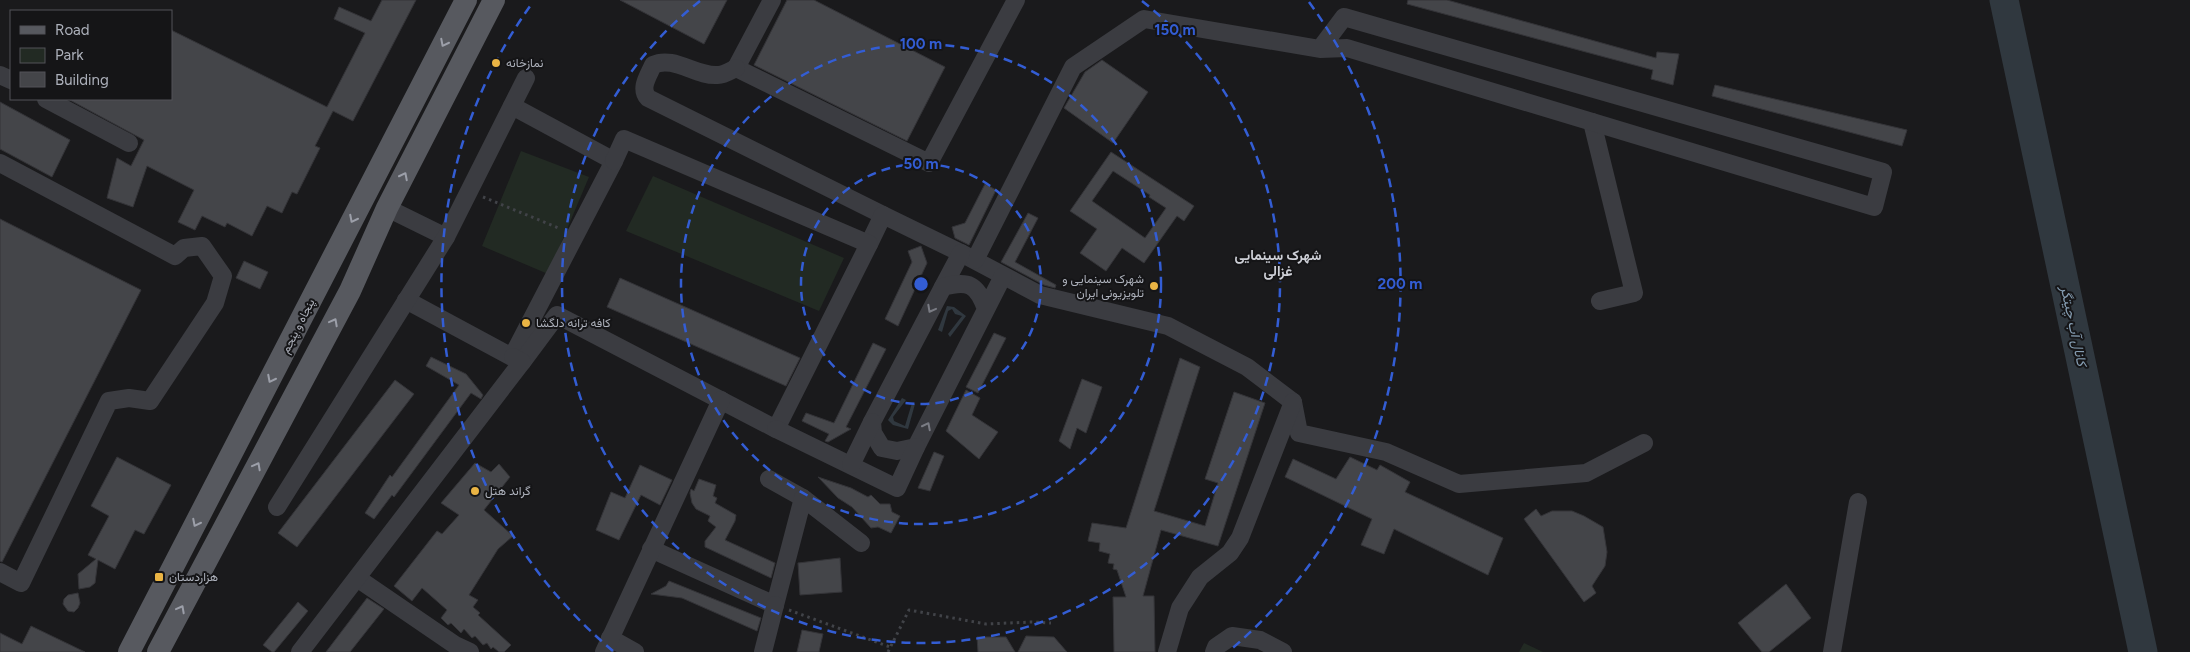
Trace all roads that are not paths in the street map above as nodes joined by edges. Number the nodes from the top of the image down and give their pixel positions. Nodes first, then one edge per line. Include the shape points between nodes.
1 (466, 0) edge
2 (494, 0) edge
3 (772, 0) edge
4 (1016, 0) edge
5 (1320, 49) junction
6 (736, 68) junction
7 (526, 78) dead end
8 (48, 100) edge
9 (512, 106) junction
10 (1592, 122) junction
11 (129, 143) dead end
12 (614, 161) junction
13 (0, 163) edge
14 (365, 196) junction
15 (388, 208) junction
16 (883, 215) junction
17 (446, 238) junction
18 (869, 244) junction
19 (968, 256) junction
20 (1003, 276) junction
21 (943, 287) junction
22 (406, 300) junction
23 (1600, 301) dead end
24 (538, 306) junction
25 (986, 309) junction
26 (557, 315) junction
27 (517, 359) junction
28 (720, 400) junction
29 (1293, 402) junction
30 (872, 422) junction
31 (776, 429) junction
32 (1644, 443) dead end
33 (916, 448) junction
34 (851, 465) junction
35 (769, 479) dead end
36 (803, 498) junction
37 (1858, 502) dead end
38 (277, 507) dead end
39 (861, 542) dead end
40 (651, 549) junction
41 (0, 572) edge
42 (357, 578) junction
43 (775, 605) junction
44 (607, 645) edge
45 (129, 652) edge
46 (158, 652) edge
47 (300, 652) edge
48 (470, 652) edge
49 (635, 652) edge
50 (763, 652) edge
51 (1167, 652) edge
52 (1214, 652) edge
53 (1283, 652) edge
54 (1832, 652) edge

1 -> 14 main road, پنجاه و پنجم
15 -> 2 main road
3 - 6 street
4 - 6 street via 929,163
5 - 10 street via 1347,48
5 - 10 street via 1344,17 1883,172 1874,207
5 - 19 street via 1144,19 1073,66
6 - 16 street via 719,76 660,62 653,65 643,88 644,94
7 - 9 street
8 - 11 street
9 - 12 street
9 - 17 street
10 - 23 street via 1634,293
12 - 18 street via 624,139
12 - 24 street
13 - 41 street via 175,256 184,248 202,246 223,276 215,303 150,401 129,398 109,401 21,583
14 - 15 main road
14 -> 45 main road, پنجاه و پنجم
15 - 17 street
46 -> 15 main road via 350,291
16 - 18 street
16 - 19 street
17 - 22 street
18 - 31 street
19 - 20 street
19 - 21 street
20 - 25 street
20 - 29 street via 1040,296 1168,326 1247,367
21 - 25 street via 959,282 971,285
21 -> 30 street
22 - 27 street
22 - 38 street
24 - 26 street
24 - 27 street
33 -> 25 street
26 - 27 street
26 - 28 street
27 - 42 street
28 - 31 street
28 - 40 street
29 - 32 street via 1299,433 1386,452 1459,484 1586,473
29 - 51 street via 1240,538 1230,553 1200,577 1180,608
30 - 33 street via 873,433 882,448 897,451
30 - 34 street
31 - 34 street
33 - 34 street via 896,488
35 - 36 street
36 - 39 street
36 - 43 street
37 - 54 street
40 - 43 street
40 - 44 street
42 - 47 street
42 - 48 street
43 - 50 street
44 - 49 street
52 - 53 street via 1232,636 1260,640

